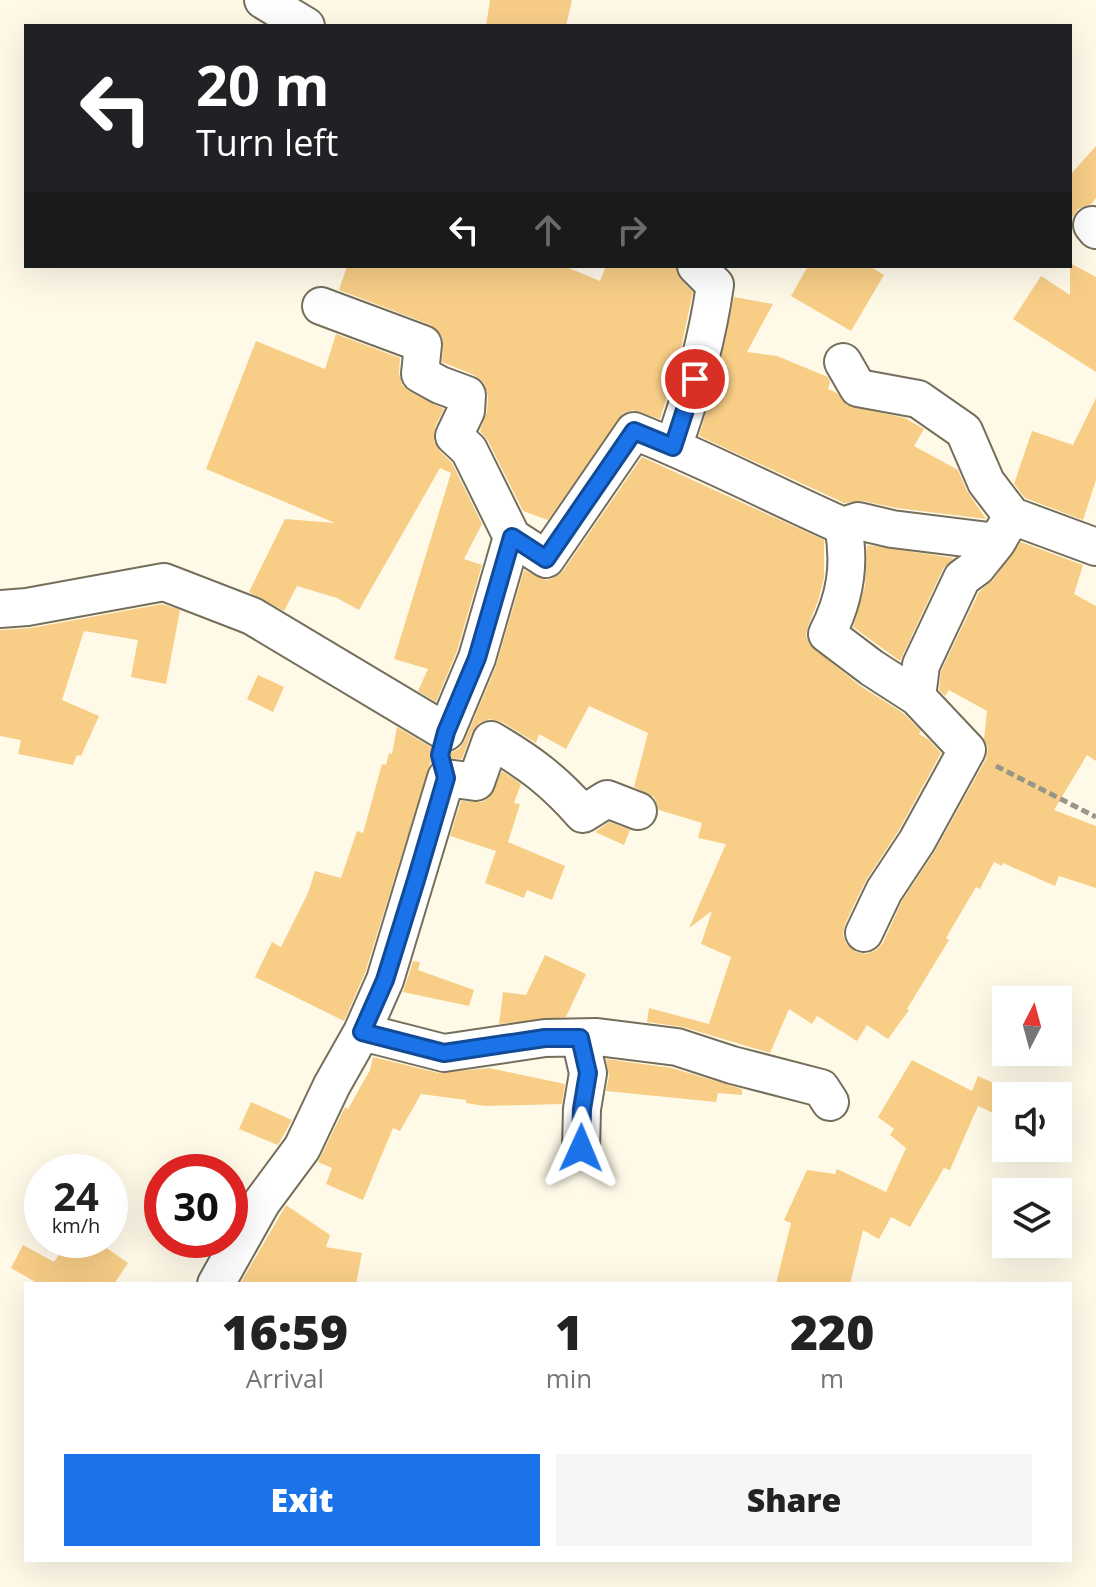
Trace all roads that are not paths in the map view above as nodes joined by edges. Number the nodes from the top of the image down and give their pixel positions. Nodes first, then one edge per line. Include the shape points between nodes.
1 (263, 0) edge
2 (303, 24) edge
3 (698, 268) edge
4 (321, 306) dead end
5 (843, 362) dead end
6 (673, 447) junction
7 (843, 526) junction
8 (1004, 529) junction
9 (512, 537) junction
10 (1096, 547) edge
11 (0, 609) edge
12 (917, 697) junction
13 (446, 732) junction
14 (446, 778) junction
15 (638, 811) dead end
16 (864, 933) dead end
17 (362, 1032) junction
18 (580, 1038) junction
19 (830, 1102) dead end
20 (581, 1148) dead end
21 (217, 1282) edge

1 - 2 street
3 - 6 street via 715,285 709,328
4 - 9 street via 423,344 420,374 467,395 454,436 469,450
5 - 8 street via 858,388 918,399 964,431
6 - 7 street
6 - 9 street via 634,431 546,559
7 - 8 street via 858,521 892,529
7 - 12 street via 848,554 841,606 827,634
8 - 10 street
8 - 12 street via 977,567 962,578 921,665
9 - 13 street via 477,658
11 - 13 street via 164,582 252,616
12 - 16 street via 967,750
13 - 14 street via 440,755
14 - 15 street via 476,782 491,740 534,765 583,814 607,799
14 - 17 street via 385,980
17 - 18 street via 444,1053
17 - 21 street via 302,1148 262,1202
18 - 19 street via 677,1047 821,1088
18 - 20 street via 588,1073

